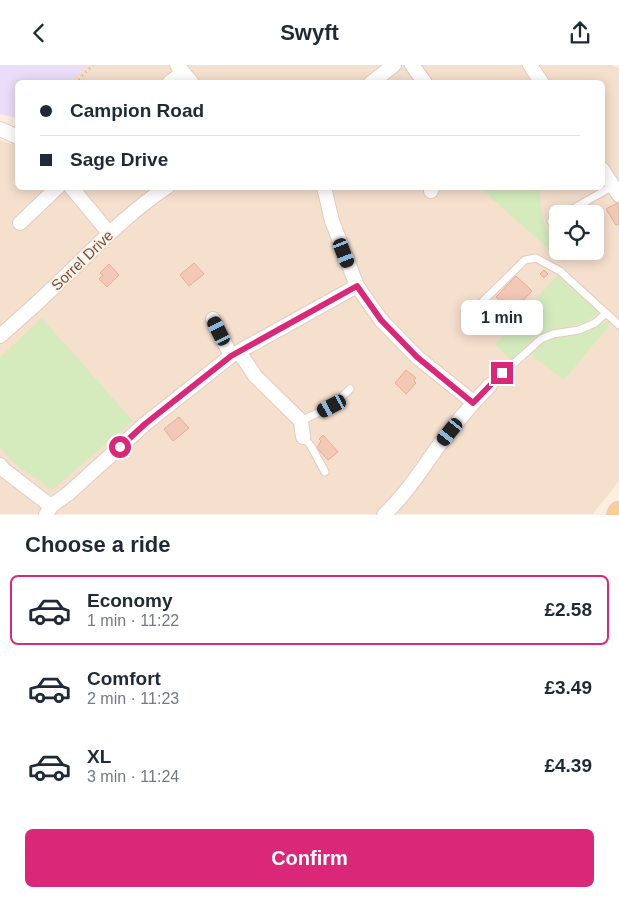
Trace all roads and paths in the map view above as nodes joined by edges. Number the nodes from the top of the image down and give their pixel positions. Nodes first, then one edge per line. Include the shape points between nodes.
1 (93, 65) edge
2 (394, 65) edge
3 (412, 65) edge
4 (530, 65) edge
5 (184, 73) edge
6 (78, 80) edge
7 (174, 80) edge
8 (376, 80) edge
9 (423, 80) edge
10 (540, 80) edge
11 (0, 129) edge
12 (15, 136) edge
13 (605, 174) edge
14 (55, 190) edge
15 (73, 190) edge
16 (162, 190) edge
17 (325, 190) edge
18 (616, 191) edge
19 (584, 205) edge
20 (20, 223) dead end
21 (109, 233) junction
22 (357, 286) junction
23 (479, 305) dead end
24 (606, 313) junction
25 (213, 319) dead end
26 (619, 325) edge
27 (0, 337) edge
28 (235, 354) junction
29 (490, 385) joint
30 (350, 389) dead end
31 (473, 403) junction
32 (302, 421) junction
33 (303, 437) joint
34 (1, 469) edge
35 (325, 472) dead end
36 (48, 510) edge
37 (384, 515) edge

1 - 6 path
2 - 8 street
3 - 9 street
4 - 10 street
5 - 7 street
11 - 12 street
13 - 18 street
14 - 20 street
15 - 21 street
16 - 21 street, Sorrel Drive
17 - 22 street via 332,221
18 - 19 lane
21 - 27 street, Sorrel Drive
22 - 28 street
22 - 31 street via 381,320 417,357
23 - 24 lane via 525,260 536,257 560,271
24 - 26 lane
24 - 29 lane via 595,323 579,330 541,339
25 - 28 street
28 - 32 street
28 - 36 street via 145,424
29 - 31 street
30 - 32 lane via 332,406
31 - 37 street via 401,498
32 - 33 street
33 - 35 lane
34 - 36 street

